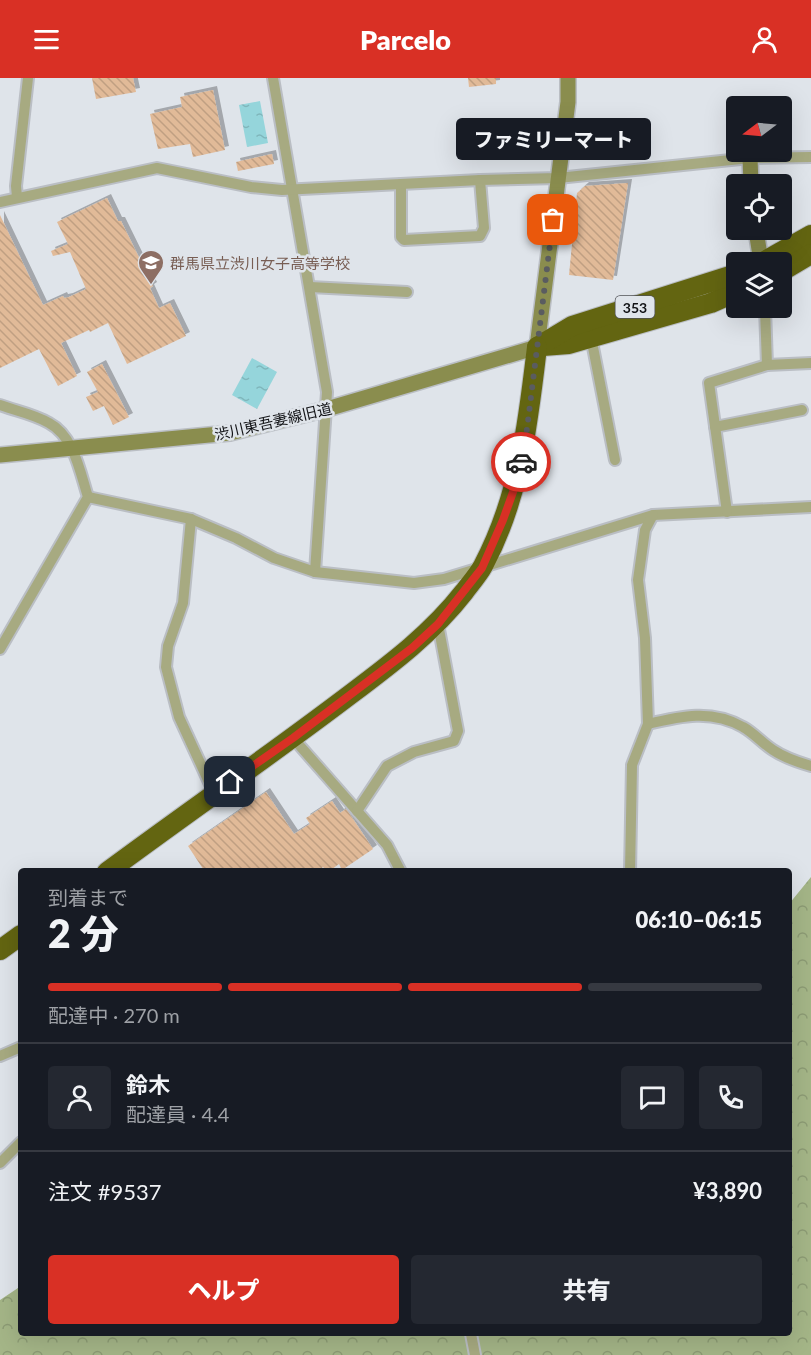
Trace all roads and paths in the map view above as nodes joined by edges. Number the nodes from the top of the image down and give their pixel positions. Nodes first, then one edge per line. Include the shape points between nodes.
1 (28, 78) edge
2 (273, 78) edge
3 (568, 78) edge
4 (792, 158) edge
5 (811, 158) edge
6 (726, 160) edge
7 (558, 178) junction
8 (480, 180) junction
9 (401, 183) junction
10 (293, 189) junction
11 (17, 197) junction
12 (0, 202) edge
13 (811, 235) edge
14 (780, 252) edge
15 (811, 254) edge
16 (792, 265) edge
17 (726, 278) edge
18 (310, 287) junction
19 (407, 292) dead end
20 (726, 296) edge
21 (765, 318) edge
22 (591, 337) junction
23 (537, 347) junction
24 (811, 363) edge
25 (767, 365) junction
26 (0, 405) edge
27 (327, 409) junction
28 (802, 410) dead end
29 (715, 427) junction
30 (72, 448) junction
31 (0, 455) edge
32 (615, 460) dead end
33 (88, 497) junction
34 (811, 507) edge
35 (727, 512) junction
36 (653, 515) junction
37 (190, 519) junction
38 (482, 568) junction
39 (315, 572) junction
40 (438, 624) junction
41 (0, 650) edge
42 (648, 724) junction
43 (293, 738) junction
44 (811, 766) edge
45 (214, 793) junction
46 (357, 811) junction
47 (112, 868) edge
48 (399, 868) edge
49 (630, 868) edge
50 (18, 937) edge
51 (0, 950) edge
52 (18, 1048) edge
53 (0, 1056) edge
54 (18, 1145) edge
55 (0, 1163) edge
56 (471, 1336) edge
57 (475, 1355) edge

1 - 11 street
2 - 10 street
3 - 7 street
4 - 5 street
6 - 7 street
7 - 8 street
7 - 23 street
8 - 9 street
8 - 9 street via 484,228 480,236 404,240
9 - 10 street
10 - 11 street via 268,190 157,168
10 - 18 street
11 - 12 street
13 - 14 highway
15 - 16 highway
17 - 23 highway, 353 via 572,326
18 - 19 street
18 - 27 street
20 - 22 highway, 353
21 - 25 street
22 - 23 highway, 353
22 - 32 street
23 - 27 street, 渋川東吾妻線旧道
23 - 38 highway via 517,481
24 - 25 street
25 - 29 street via 710,384
26 - 30 street via 51,423
27 - 30 street, 渋川東吾妻線旧道 via 230,433
27 - 39 street
28 - 29 street
29 - 35 street
30 - 31 street, 渋川東吾妻線旧道
30 - 33 street
33 - 37 street
33 - 41 street
34 - 35 street
35 - 36 street
36 - 38 street
36 - 42 street via 645,530 638,580
37 - 39 street via 274,558
37 - 45 street via 183,603 168,646 166,667 179,717
38 - 39 street via 414,583
38 - 40 highway
40 - 43 highway
40 - 46 street via 458,731 454,741 414,752 387,766
42 - 44 street via 680,716 727,719 794,762
42 - 49 street via 632,765
43 - 45 highway
43 - 46 street
45 - 47 highway
46 - 48 street via 387,845
50 - 51 highway
52 - 53 street
54 - 55 street
56 - 57 street

